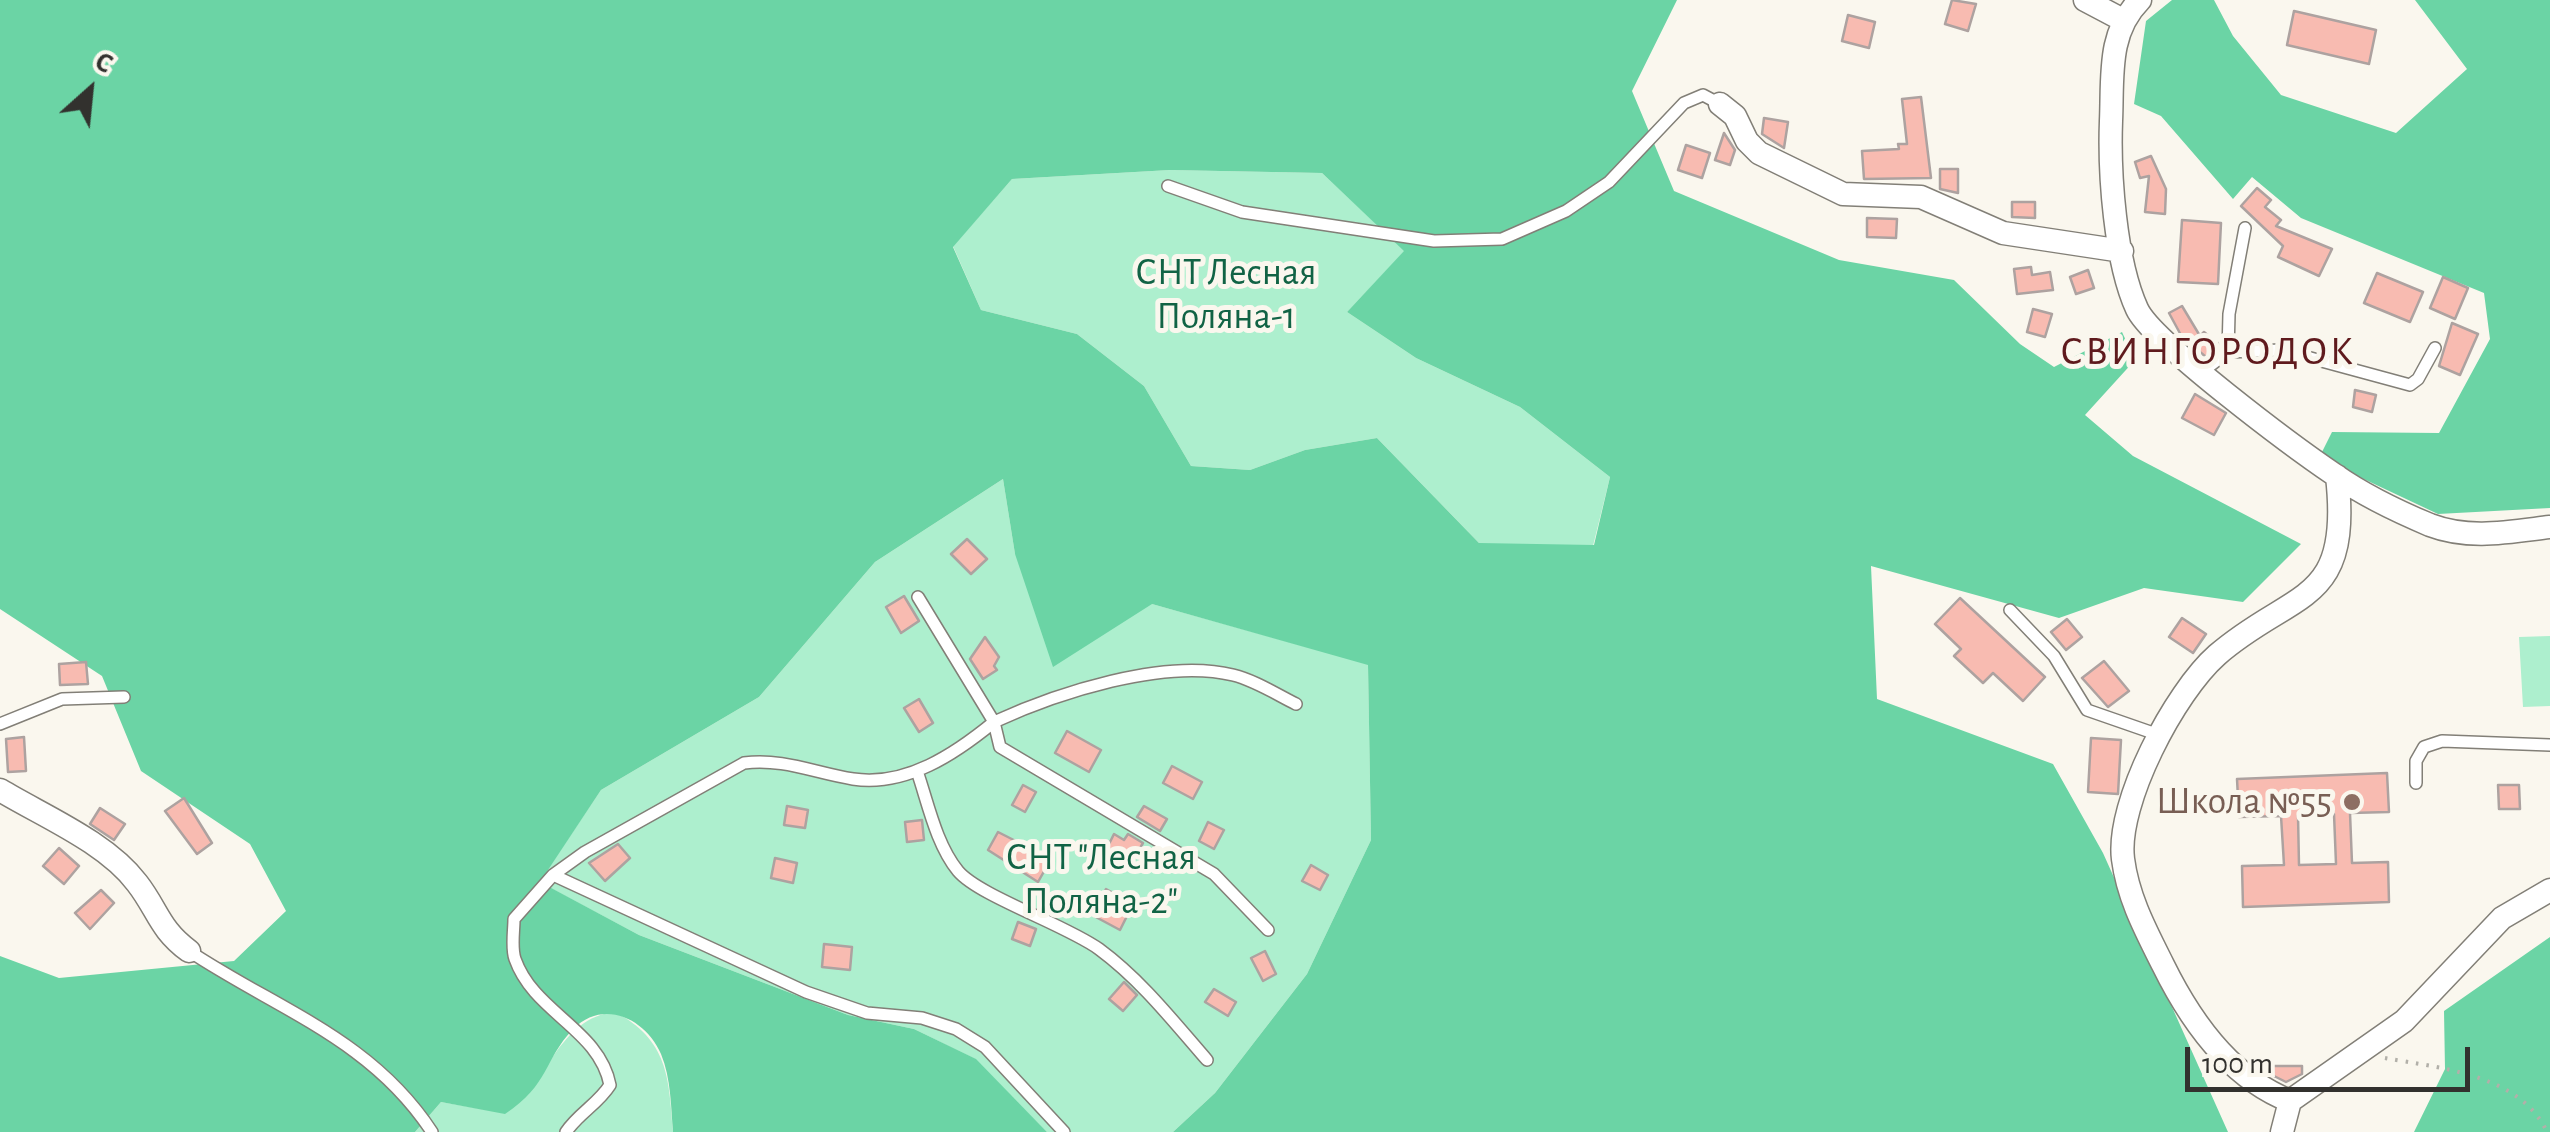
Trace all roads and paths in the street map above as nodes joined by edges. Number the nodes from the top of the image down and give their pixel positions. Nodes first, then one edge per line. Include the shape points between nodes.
1 (2085, 0) edge
2 (2140, 0) edge
3 (2121, 19) junction
4 (1720, 104) joint
5 (1168, 186) dead end
6 (2245, 228) dead end
7 (2122, 251) junction
8 (2435, 348) dead end
9 (2228, 352) junction
10 (2202, 372) junction
11 (2336, 476) junction
12 (2550, 527) edge
13 (918, 597) dead end
14 (2010, 610) dead end
15 (124, 697) dead end
16 (1296, 704) dead end
17 (994, 722) junction
18 (0, 724) edge
19 (2159, 735) junction
20 (2550, 745) edge
21 (917, 771) junction
22 (2416, 783) dead end
23 (0, 790) edge
24 (553, 875) junction
25 (2550, 890) edge
26 (1268, 930) dead end
27 (188, 952) joint
28 (2360, 1054) junction
29 (1207, 1060) dead end
30 (2290, 1101) junction
31 (2543, 1123) junction
32 (2550, 1123) edge
33 (432, 1132) edge
34 (566, 1132) edge
35 (1064, 1132) edge
36 (2282, 1132) edge
37 (2547, 1132) edge

1 - 3 street
2 - 3 street
3 - 7 street via 2110,154
4 - 5 lane via 1703,95 1684,103 1609,182 1566,211 1502,239 1434,242 1242,212
4 - 7 street via 1759,153 1843,194 1921,198 2002,232
6 - 9 lane via 2228,314
7 - 10 street via 2138,311
8 - 9 lane via 2410,385 2281,350
9 - 10 lane
10 - 11 street
11 - 12 street via 2458,532
11 - 19 street via 2341,516 2330,562 2312,594 2216,656
13 - 17 lane
14 - 19 lane via 2054,656 2087,710
15 - 18 lane via 62,699
16 - 17 lane via 1234,675 1191,670 1084,688
17 - 21 lane via 962,749
17 - 26 lane via 1000,747 1214,874
19 - 30 street via 2128,814 2122,856 2134,907 2177,994 2239,1075
20 - 22 lane via 2442,741 2424,747
21 - 24 lane via 855,780 771,760 744,763
21 - 29 lane via 958,872 1098,948 1146,990
23 - 27 street via 137,882 166,934
24 - 34 lane via 514,919 514,958 538,998 592,1044 606,1063 610,1085
24 - 35 lane via 806,992 867,1013 956,1029 985,1048
25 - 28 street via 2502,918 2404,1021
27 - 33 lane via 250,992 315,1021 408,1096
28 - 30 street
28 - 31 path via 2477,1076
30 - 36 street
31 - 32 path
31 - 37 path

